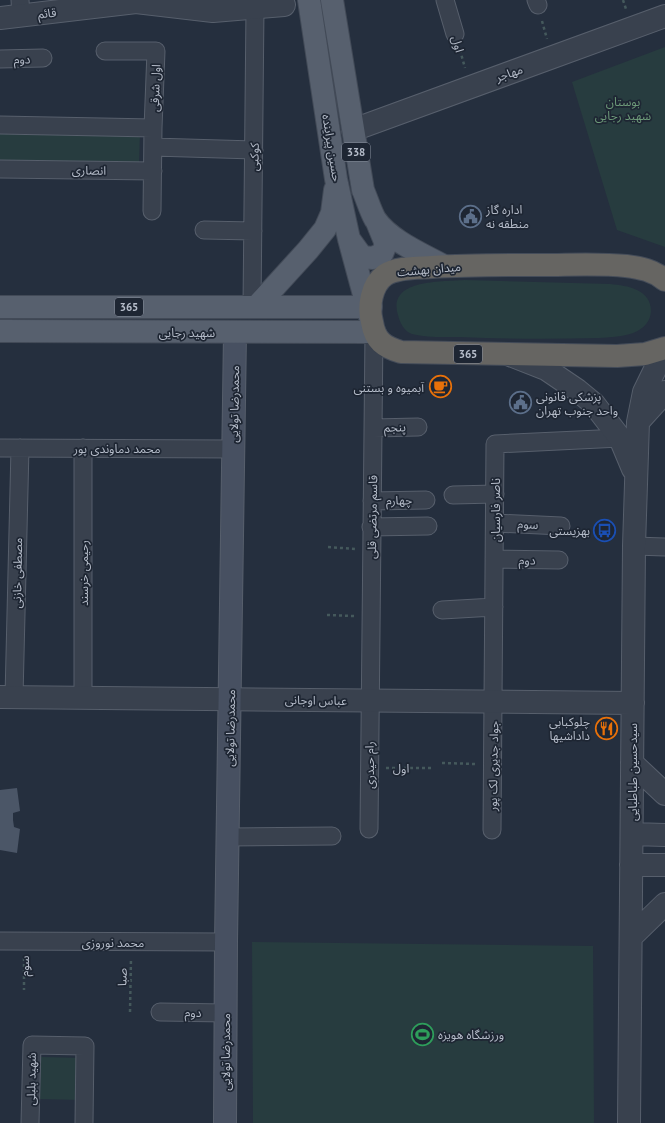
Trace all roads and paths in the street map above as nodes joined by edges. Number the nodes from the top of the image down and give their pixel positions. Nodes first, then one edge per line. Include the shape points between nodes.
1 (309, 0) edge
2 (332, 0) edge
3 (445, 0) edge
4 (136, 1) edge
5 (537, 3) edge
6 (284, 5) dead end
7 (245, 6) edge
8 (20, 8) edge
9 (665, 16) edge
10 (0, 18) edge
11 (455, 34) joint
12 (105, 51) dead end
13 (552, 57) junction
14 (43, 58) dead end
15 (0, 59) edge
16 (470, 88) junction
17 (0, 125) edge
18 (153, 128) junction
19 (353, 130) junction
20 (153, 147) junction
21 (254, 150) junction
22 (0, 169) edge
23 (153, 171) junction
24 (336, 179) junction
25 (152, 211) dead end
26 (375, 218) junction
27 (204, 230) dead end
28 (253, 231) junction
29 (349, 240) junction
30 (444, 266) junction
31 (662, 276) edge
32 (255, 306) junction
33 (0, 308) edge
34 (370, 316) junction
35 (0, 331) edge
36 (235, 333) junction
37 (665, 349) edge
38 (510, 355) junction
39 (665, 392) edge
40 (638, 422) junction
41 (418, 427) dead end
42 (373, 428) junction
43 (620, 438) junction
44 (0, 448) edge
45 (20, 448) junction
46 (83, 448) junction
47 (234, 449) junction
48 (636, 477) junction
49 (495, 494) junction
50 (453, 495) dead end
51 (426, 500) dead end
52 (372, 501) junction
53 (495, 523) junction
54 (428, 526) dead end
55 (561, 526) dead end
56 (372, 527) junction
57 (634, 546) junction
58 (328, 547) dead end
59 (665, 547) edge
60 (371, 550) junction
61 (494, 559) junction
62 (559, 560) dead end
63 (494, 607) junction
64 (442, 610) dead end
65 (327, 615) dead end
66 (370, 617) junction
67 (7, 697) edge
68 (83, 698) junction
69 (230, 700) junction
70 (370, 701) junction
71 (493, 702) junction
72 (633, 703) junction
73 (442, 763) dead end
74 (632, 763) junction
75 (493, 764) junction
76 (369, 768) junction
77 (433, 768) dead end
78 (665, 794) edge
79 (369, 829) dead end
80 (492, 830) dead end
81 (632, 834) junction
82 (665, 835) edge
83 (332, 836) dead end
84 (228, 837) junction
85 (631, 865) junction
86 (665, 865) edge
87 (665, 904) edge
88 (630, 937) junction
89 (0, 942) edge
90 (24, 942) junction
91 (131, 942) junction
92 (226, 942) junction
93 (24, 990) dead end
94 (130, 1012) dead end
95 (160, 1012) dead end
96 (226, 1013) junction
97 (30, 1123) edge
98 (84, 1123) edge
99 (225, 1123) edge
100 (629, 1123) edge

1 - 24 main road, حسین پیراینده / 338
2 - 19 main road, حسین پیراینده / 338
3 - 11 street, اول
4 - 7 street, قائم via 213,12
4 - 8 street, قائم
5 - 13 path
6 - 7 street, قائم
7 - 21 street, کوکبی
8 - 10 street, قائم
9 - 13 street, مهاجر
11 - 16 path, اول
12 - 18 street, اول شرقی via 156,51
13 - 16 street, مهاجر
14 - 15 street, دوم
16 - 19 street, مهاجر
17 - 18 street
18 - 20 street
19 - 26 main road, حسین پیراینده / 338 via 363,190
20 - 21 street
20 - 23 street
21 - 28 street, کوکبی
22 - 23 street, انصاری
23 - 25 street
24 - 29 main road, حسین پیراینده / 338
24 - 32 main road via 332,213 325,228 308,250
26 - 29 main road via 386,244 382,254 373,258 362,257
26 - 30 main road, حسین پیراینده / 338 via 387,232
27 - 28 street
28 - 32 street, کوکبی
29 - 34 main road, حسین پیراینده / 338
30 - 31 highway, میدان بهشت via 606,265 640,269
30 - 34 highway, میدان بهشت via 395,270 384,276 376,286
32 - 33 main road, 365
32 - 34 main road, 365
34 - 36 main road, شهید رجایی / 365
34 - 38 highway, 365 via 384,345 401,352
34 - 42 street, قاسم مرتضی قلی
35 - 36 main road, شهید رجایی / 365
36 - 47 main road, محمدرضا تولایی
37 - 38 highway, 365 via 633,355
37 - 40 street, سیدحسین طباطبایی via 644,392
38 - 43 street via 546,369 577,390 594,404
39 - 40 street
40 - 48 street, سیدحسین طباطبایی
41 - 42 street, پنجم
42 - 52 street, قاسم مرتضی قلی
43 - 48 street
43 - 49 street, ناصر فارسیان via 495,444
44 - 45 street, محمد دماوندی پور
45 - 46 street, محمد دماوندی پور
45 - 67 street, مصطفی خازنی
46 - 47 street, محمد دماوندی پور
46 - 68 street, رحیمی خرسند
47 - 69 main road, محمدرضا تولایی
48 - 57 street, سیدحسین طباطبایی
49 - 50 street
49 - 53 street, ناصر فارسیان
51 - 52 street, چهارم
52 - 56 street, قاسم مرتضی قلی
53 - 55 street, سوم
53 - 61 street, ناصر فارسیان
54 - 56 street
56 - 60 street, قاسم مرتضی قلی
57 - 59 street
57 - 72 street, سیدحسین طباطبایی
58 - 60 path
60 - 66 street, قاسم مرتضی قلی
61 - 62 street, دوم
61 - 63 street, ناصر فارسیان
63 - 64 street
63 - 71 street, ناصر فارسیان
65 - 66 path
66 - 70 street, قاسم مرتضی قلی
67 - 68 street, عباس اوجانی
68 - 69 street, عباس اوجانی
69 - 70 street, عباس اوجانی
69 - 84 main road, محمدرضا تولایی
70 - 71 street, عباس اوجانی
70 - 76 street, رام حیدری
71 - 72 street, عباس اوجانی
71 - 75 street, جواد جدیری لک پور
72 - 74 street, سیدحسین طباطبایی
73 - 75 path
74 - 78 street
74 - 81 street, سیدحسین طباطبایی
75 - 80 street, جواد جدیری لک پور
76 - 77 path, اول
76 - 79 street, رام حیدری
81 - 82 street
81 - 85 street, سیدحسین طباطبایی
83 - 84 street
84 - 92 main road, محمدرضا تولایی
85 - 86 street
85 - 88 street, سیدحسین طباطبایی
87 - 88 street
88 - 100 street, سیدحسین طباطبایی
89 - 90 street, محمد نوروزی
90 - 91 street, محمد نوروزی
90 - 93 path, سوم
91 - 92 street, محمد نوروزی
91 - 94 path, صبا
92 - 96 main road, محمدرضا تولایی
95 - 96 street, دوم
96 - 99 main road, محمدرضا تولایی
97 - 98 street, شهید بلبلی via 32,1044 85,1046

